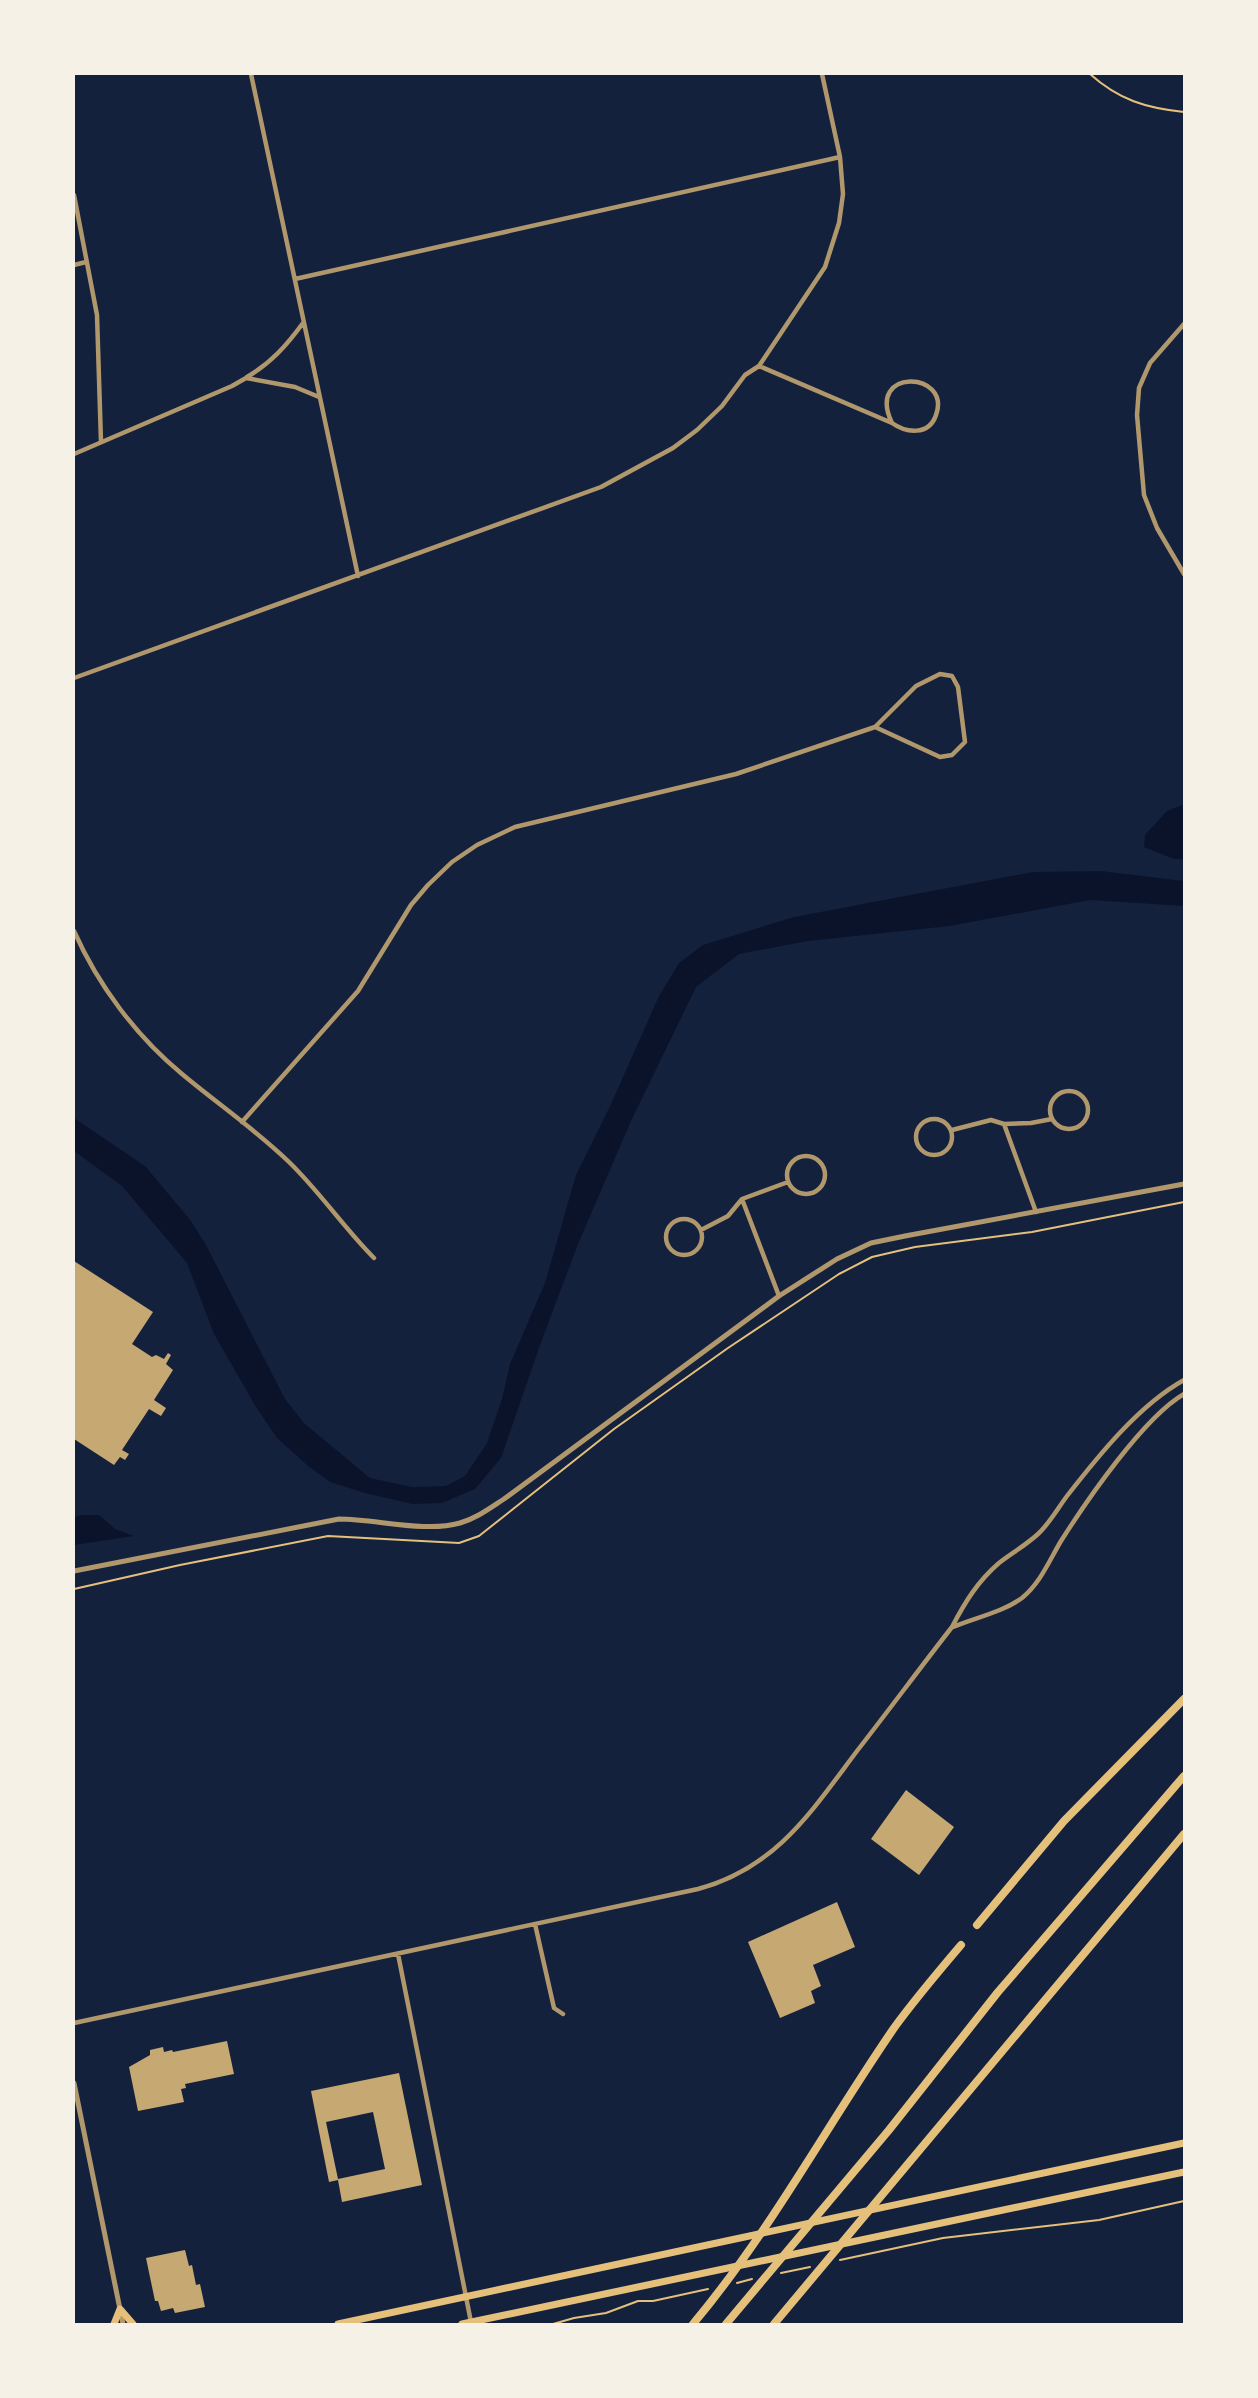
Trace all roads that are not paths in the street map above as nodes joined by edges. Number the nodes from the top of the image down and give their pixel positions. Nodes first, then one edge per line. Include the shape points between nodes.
1 (251, 74) edge
2 (822, 74) edge
3 (840, 157) junction
4 (74, 195) edge
5 (86, 262) junction
6 (74, 264) edge
7 (295, 279) junction
8 (304, 323) junction
9 (1185, 324) edge
10 (759, 366) junction
11 (246, 378) junction
12 (320, 397) junction
13 (891, 423) junction
14 (101, 442) junction
15 (74, 454) edge
16 (1185, 574) edge
17 (358, 576) junction
18 (74, 678) edge
19 (875, 727) junction
20 (74, 931) edge
21 (1052, 1119) junction
22 (242, 1122) junction
23 (1004, 1124) junction
24 (952, 1130) junction
25 (788, 1182) junction
26 (1185, 1184) edge
27 (742, 1199) junction
28 (1036, 1212) junction
29 (701, 1230) junction
30 (374, 1258) dead end
31 (779, 1296) junction
32 (1185, 1380) edge
33 (1185, 1394) edge
34 (74, 1571) edge
35 (952, 1627) junction
36 (1185, 1699) edge
37 (1185, 1776) edge
38 (1185, 1833) edge
39 (535, 1924) junction
40 (977, 1925) dead end
41 (961, 1945) dead end
42 (398, 1954) junction
43 (563, 2014) dead end
44 (74, 2023) edge
45 (74, 2083) edge
46 (1185, 2143) edge
47 (1185, 2172) edge
48 (466, 2297) junction
49 (120, 2309) junction
50 (471, 2322) junction
51 (114, 2325) edge
52 (123, 2325) edge
53 (133, 2325) edge
54 (338, 2325) edge
55 (462, 2325) edge
56 (693, 2325) edge
57 (726, 2325) edge
58 (774, 2325) edge

1 - 7 street
2 - 3 street
3 - 7 street
3 - 10 street via 842,208 830,255
4 - 5 street
5 - 6 street
5 - 14 street via 97,315
7 - 8 street
8 - 11 street via 264,367
8 - 12 street
9 - 16 street via 1150,363 1139,388 1137,415 1144,495 1157,528
10 - 13 street
10 - 17 street via 745,375 697,430 633,471 555,505
11 - 12 street
11 - 14 street
12 - 17 street
13 - 13 street via 887,397 895,386 907,380 921,381 932,389 936,415 929,426 903,431
14 - 15 street
17 - 18 street
19 - 19 street via 940,757 952,755 965,742 958,687 951,676 928,678
19 - 22 street via 736,774 525,824 477,845 453,862 411,905 358,991
20 - 22 street via 114,1001 150,1044
21 - 21 street via 1065,1128 1077,1127 1087,1115 1085,1100 1077,1093 1062,1092 1050,1106
21 - 23 street
22 - 30 street via 290,1163
23 - 24 street via 991,1120
23 - 28 street
24 - 24 street via 944,1121 926,1120 918,1129 918,1146 927,1154 940,1155 950,1148
25 - 25 street via 796,1192 808,1194 819,1188 825,1177 822,1165 812,1157 800,1157 790,1164
25 - 27 street
26 - 28 street
27 - 29 street via 728,1216
27 - 31 street
28 - 31 street via 872,1243
29 - 29 street via 688,1218 676,1220 666,1233 667,1245 688,1255 702,1242
31 - 34 street via 504,1499 463,1522 432,1527 339,1519
32 - 35 street via 1145,1409 1090,1468 1038,1535 984,1578
33 - 35 street via 1167,1406 1135,1441 1029,1591
35 - 39 street via 808,1816 766,1857 708,1886
36 - 40 highway via 1064,1821
37 - 57 highway via 999,1992
38 - 58 highway
39 - 42 street
39 - 43 street via 554,2008
41 - 56 highway via 894,2029 777,2213
42 - 44 street
42 - 48 street
45 - 49 street
46 - 48 main road
47 - 50 main road
48 - 50 street
48 - 54 main road
49 - 51 main road
49 - 52 street
49 - 53 main road
50 - 55 main road

